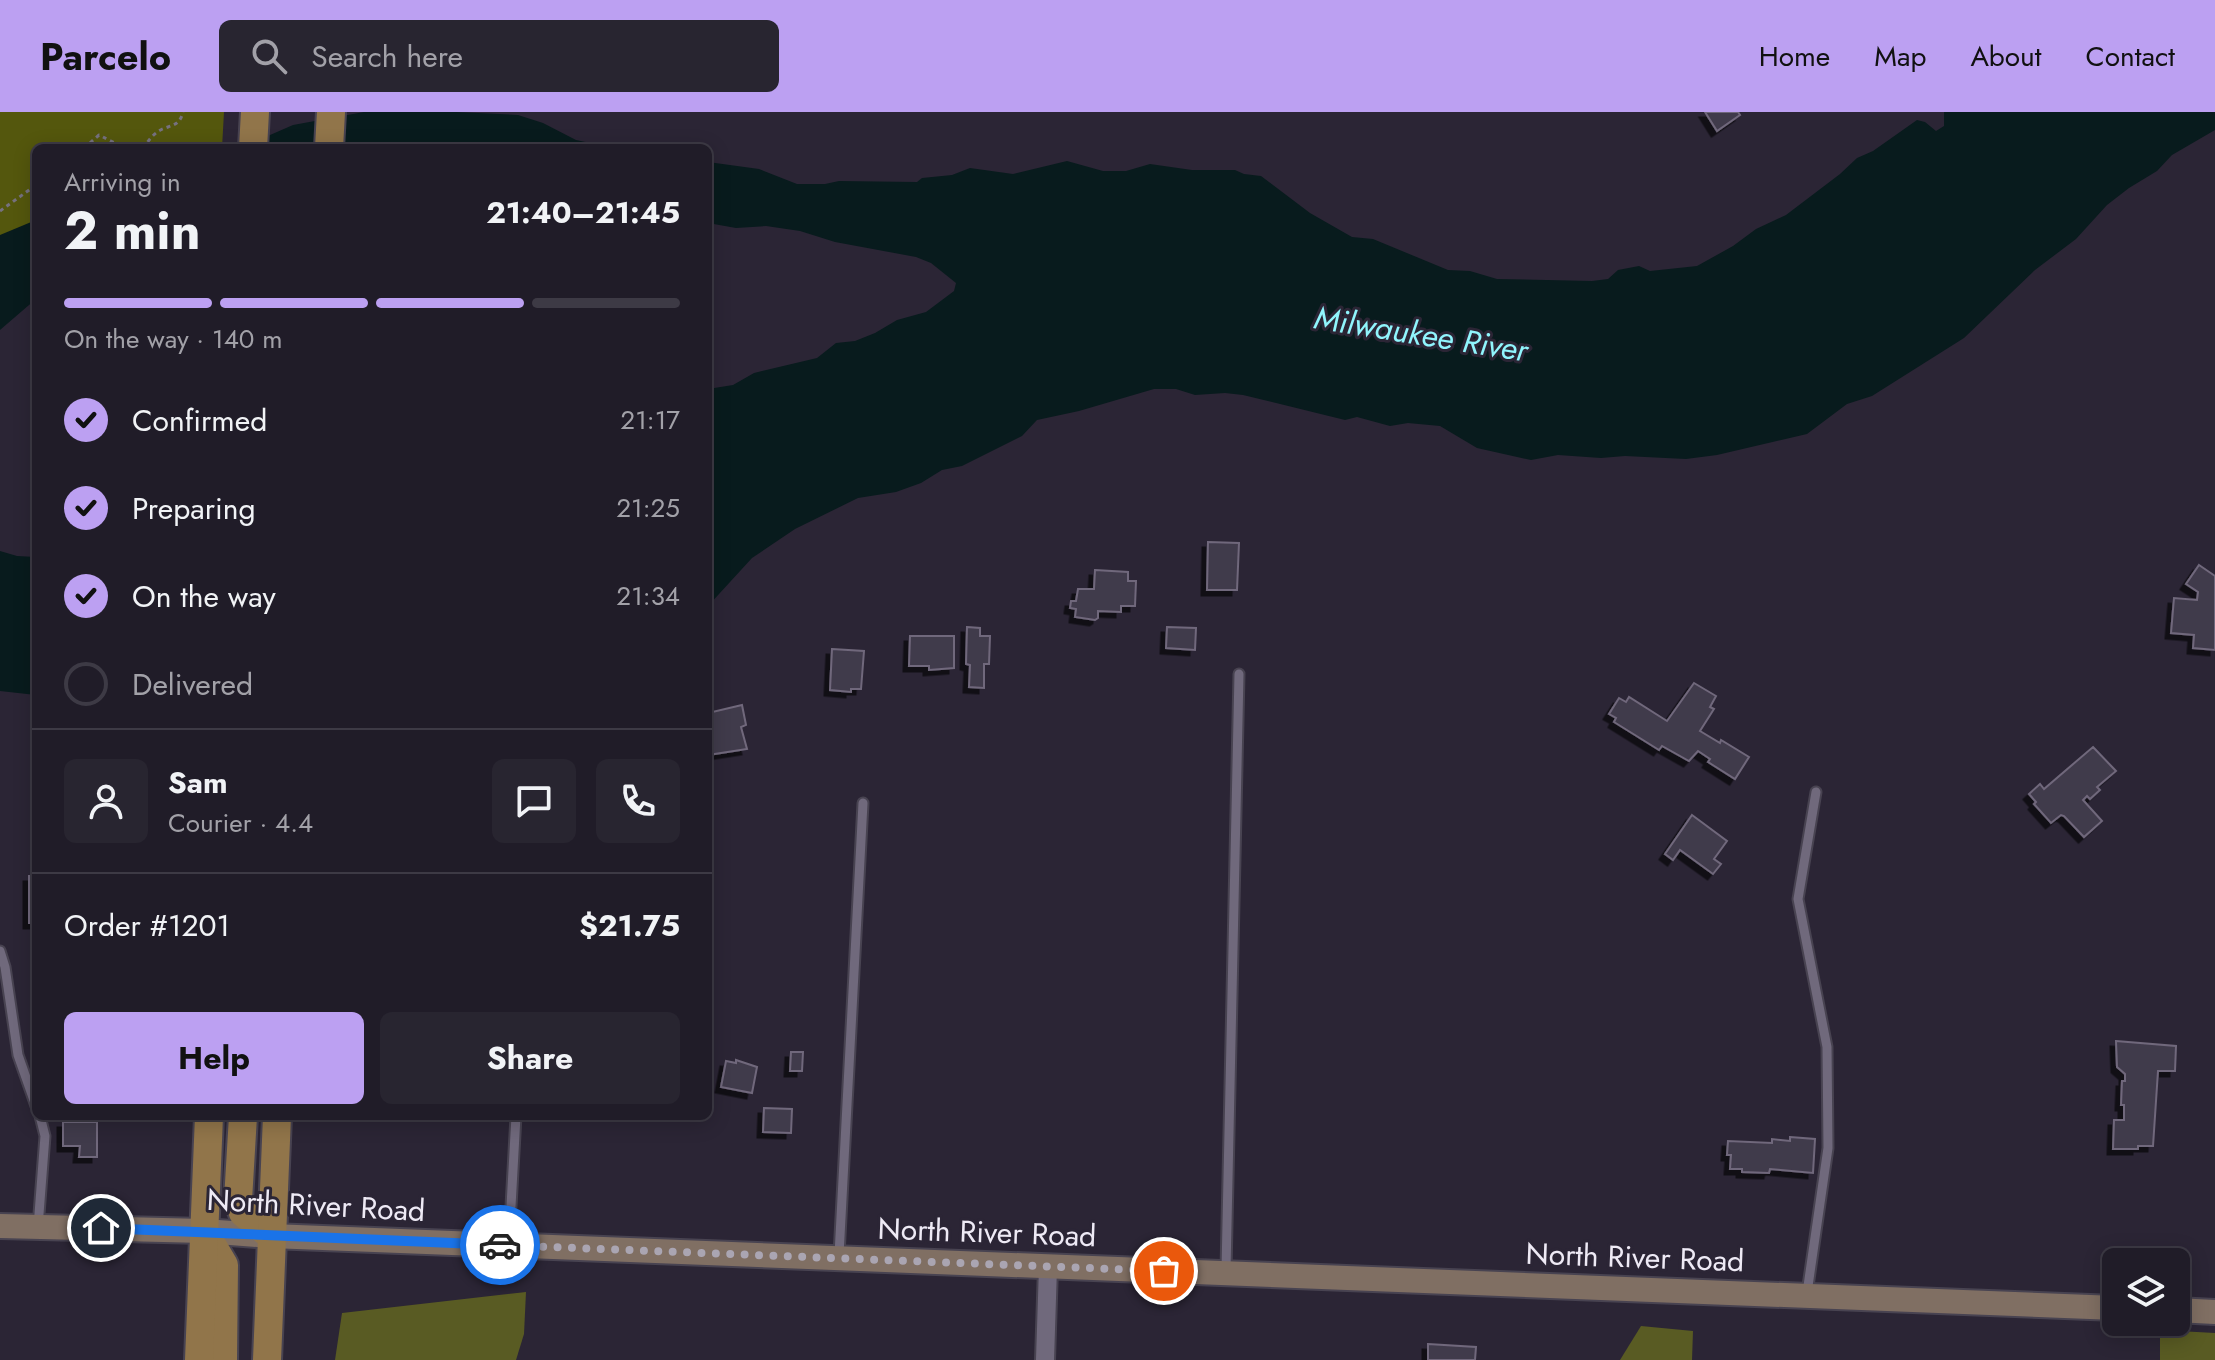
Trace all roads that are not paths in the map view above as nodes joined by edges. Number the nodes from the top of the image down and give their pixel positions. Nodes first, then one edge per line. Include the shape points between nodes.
1 (331, 112) edge
2 (329, 144) edge
3 (1239, 674) dead end
4 (1816, 792) dead end
5 (863, 803) dead end
6 (0, 951) edge
7 (32, 1095) edge
8 (41, 1120) edge
9 (209, 1120) edge
10 (243, 1120) edge
11 (277, 1120) edge
12 (516, 1120) edge
13 (0, 1226) edge
14 (38, 1227) junction
15 (204, 1231) junction
16 (271, 1236) junction
17 (509, 1246) junction
18 (839, 1259) junction
19 (1048, 1267) junction
20 (1225, 1274) junction
21 (1807, 1296) junction
22 (2102, 1307) edge
23 (2190, 1311) edge
24 (2215, 1312) edge
25 (199, 1360) edge
26 (223, 1360) edge
27 (267, 1360) edge
28 (1045, 1360) edge

1 - 2 main road
3 - 20 lane
4 - 21 lane via 1798,899 1827,1047 1828,1148
5 - 18 lane
6 - 7 lane via 18,1055
8 - 14 lane via 45,1136
9 - 15 main road
10 - 16 main road via 238,1200 243,1213
11 - 16 main road
12 - 17 lane
13 - 14 street, North River Road
14 - 15 street, North River Road
15 - 16 street, North River Road
15 - 25 main road
15 - 26 main road via 224,1265
16 - 17 street, North River Road
16 - 27 main road
17 - 18 street, North River Road
18 - 19 street, North River Road
19 - 20 street, North River Road
19 - 28 street
20 - 21 street, North River Road
21 - 22 street, North River Road
23 - 24 street

